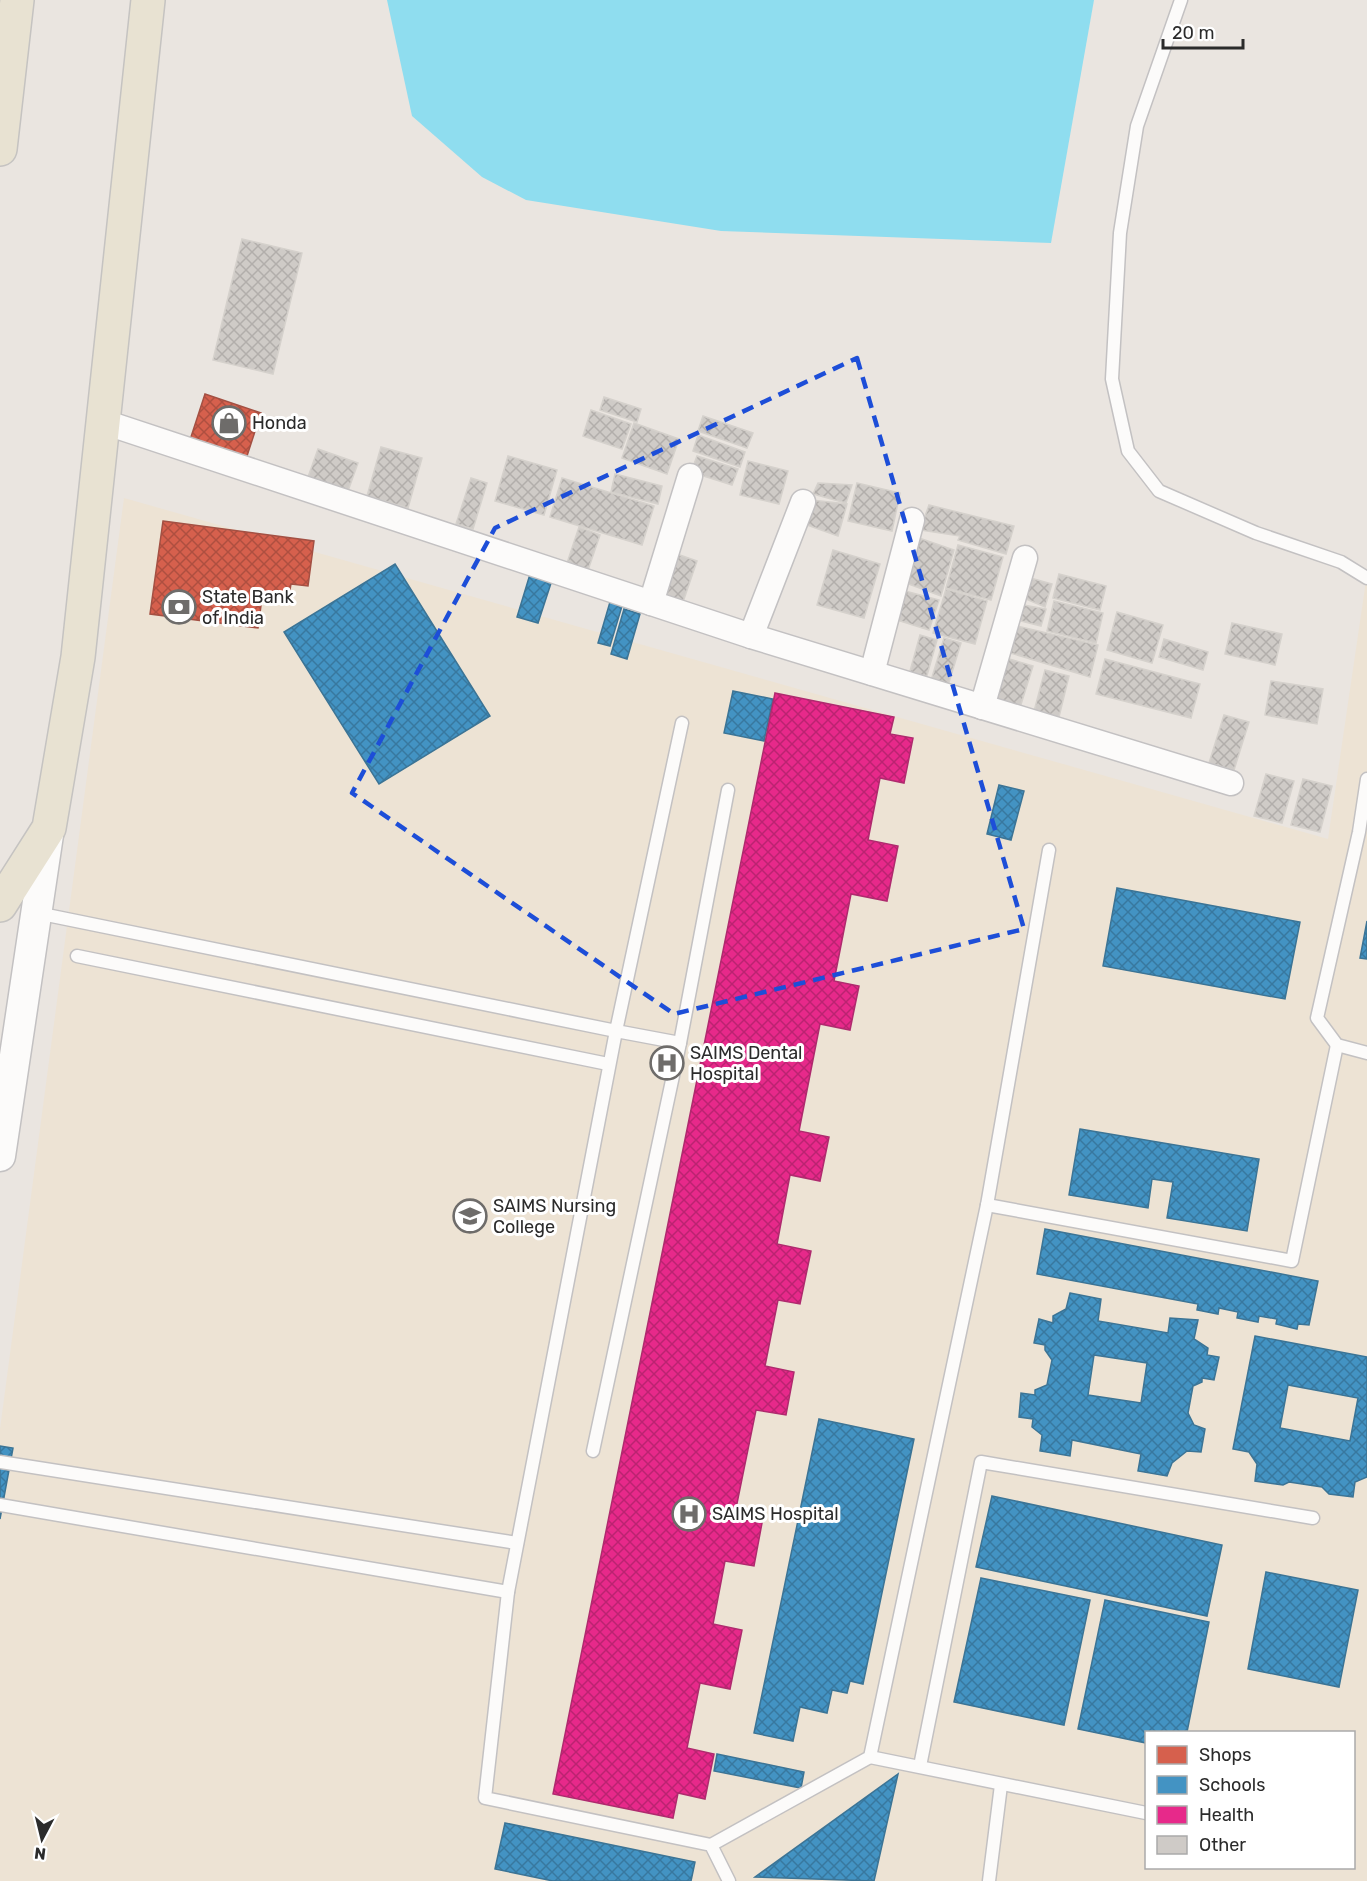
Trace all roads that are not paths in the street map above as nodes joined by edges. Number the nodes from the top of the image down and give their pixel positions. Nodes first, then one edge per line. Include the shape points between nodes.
1 (17, 0) edge
2 (148, 0) edge
3 (1181, 0) edge
4 (0, 149) edge
5 (104, 422) junction
6 (690, 476) dead end
7 (803, 502) dead end
8 (912, 520) dead end
9 (1025, 558) dead end
10 (1367, 578) edge
11 (651, 603) junction
12 (752, 636) junction
13 (872, 673) junction
14 (982, 707) junction
15 (682, 723) dead end
16 (1367, 779) edge
17 (1231, 783) dead end
18 (729, 790) dead end
19 (49, 828) junction
20 (1363, 832) edge
21 (1049, 850) dead end
22 (0, 905) edge
23 (37, 913) junction
24 (77, 956) dead end
25 (616, 1031) junction
26 (680, 1043) junction
27 (1337, 1045) junction
28 (1367, 1053) edge
29 (608, 1065) junction
30 (0, 1156) edge
31 (987, 1205) junction
32 (593, 1451) dead end
33 (0, 1462) edge
34 (0, 1505) edge
35 (1313, 1518) dead end
36 (517, 1543) junction
37 (508, 1592) junction
38 (870, 1757) junction
39 (920, 1766) junction
40 (1001, 1785) junction
41 (1145, 1813) edge
42 (711, 1845) junction
43 (729, 1881) edge
44 (988, 1881) edge

1 - 4 main road
2 - 5 main road
3 - 10 lane via 1137,126 1120,232 1112,379 1128,451 1159,491 1256,533 1341,562
5 - 11 street
5 - 19 main road via 78,657
6 - 11 street
7 - 12 street
8 - 13 street
9 - 14 street
11 - 12 street
12 - 13 street
13 - 14 street
14 - 17 street
15 - 25 lane
16 - 20 lane
18 - 26 lane
19 - 22 main road
19 - 23 street
20 - 27 lane via 1317,1018
21 - 31 lane
23 - 25 lane
23 - 30 street
24 - 29 lane
25 - 26 lane
25 - 29 lane
26 - 32 lane
27 - 28 lane
27 - 31 lane via 1292,1261
29 - 36 lane
31 - 38 lane
33 - 36 lane
34 - 37 lane
35 - 39 lane via 981,1462
36 - 37 lane
37 - 42 lane via 485,1798
38 - 39 lane
38 - 42 lane
39 - 40 lane
40 - 41 lane
40 - 44 lane
42 - 43 lane

